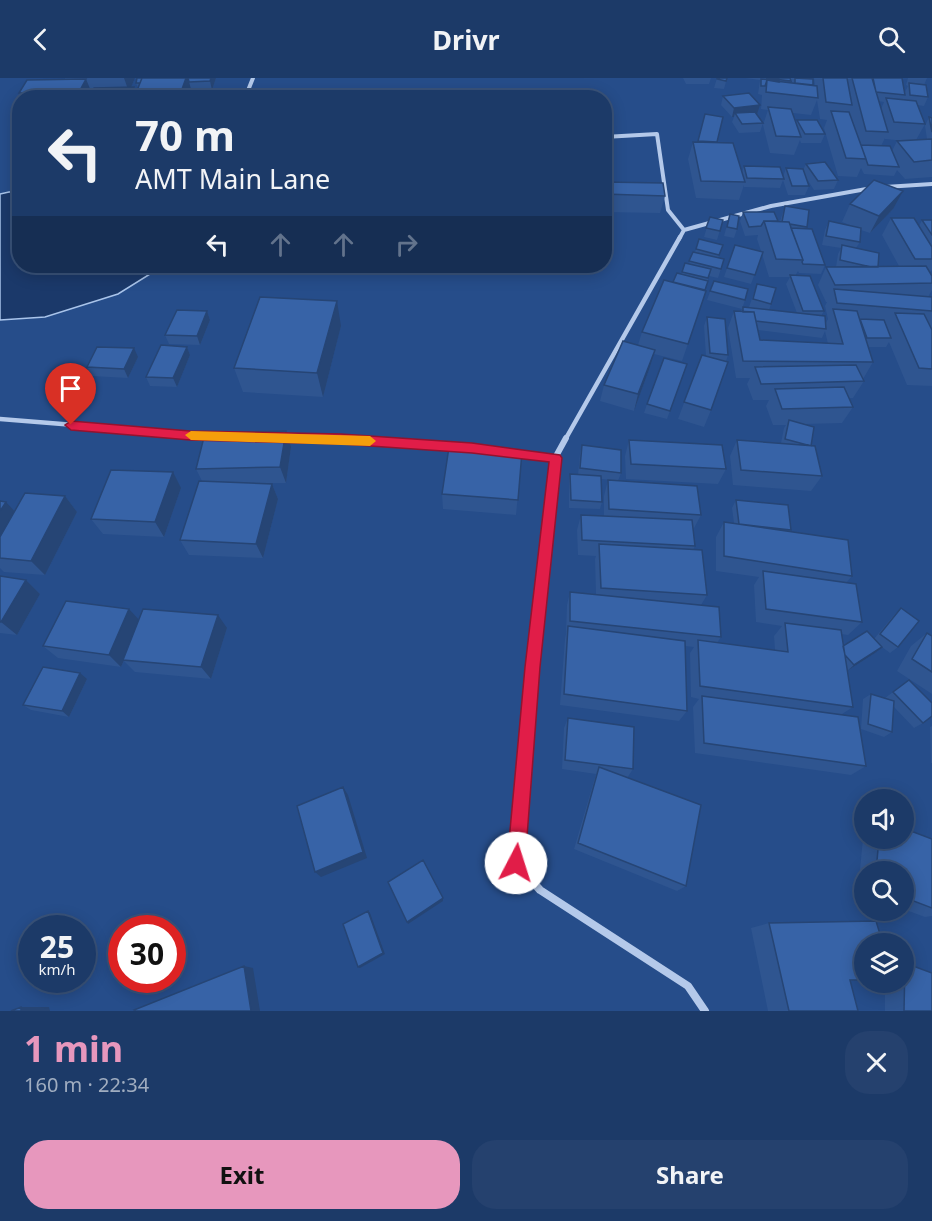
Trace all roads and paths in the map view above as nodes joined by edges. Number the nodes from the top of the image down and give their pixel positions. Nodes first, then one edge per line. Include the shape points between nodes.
1 (612, 137) edge
2 (932, 184) edge
3 (684, 230) junction
4 (0, 419) edge
5 (214, 436) edge
6 (272, 437) edge
7 (484, 450) edge
8 (508, 453) edge
9 (555, 458) junction
10 (705, 1011) edge

1 - 3 street via 657,134 668,210
2 - 3 street via 851,191 771,206
3 - 9 street
4 - 5 street
6 - 7 street
8 - 9 street
9 - 10 street via 516,863 540,890 688,986

